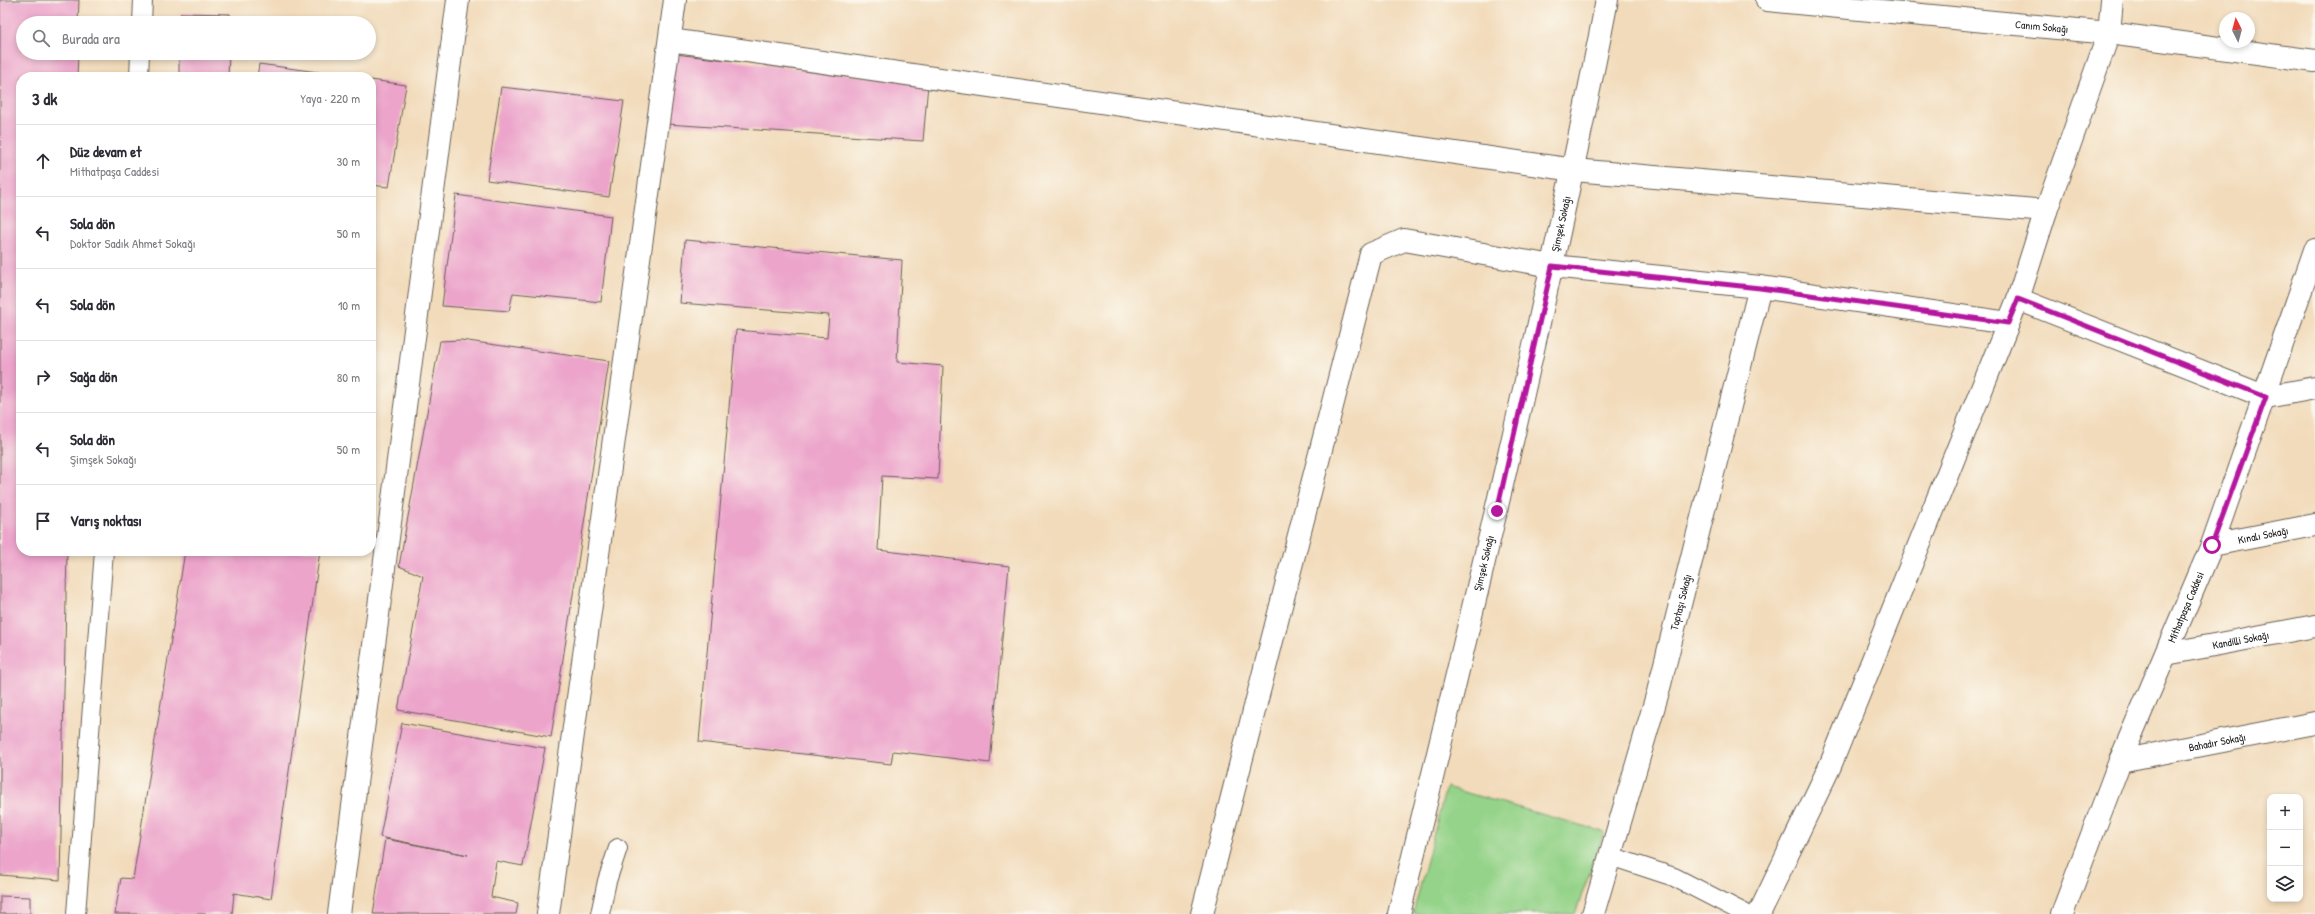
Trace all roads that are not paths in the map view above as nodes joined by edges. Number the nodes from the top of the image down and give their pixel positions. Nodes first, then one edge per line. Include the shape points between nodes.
1 (142, 0) edge
2 (458, 0) edge
3 (675, 0) edge
4 (1607, 0) edge
5 (1767, 0) edge
6 (2112, 0) edge
7 (142, 16) edge
8 (2109, 33) junction
9 (670, 40) junction
10 (140, 60) edge
11 (2315, 61) edge
12 (139, 72) edge
13 (1574, 170) junction
14 (2046, 211) junction
15 (2315, 250) edge
16 (1552, 266) junction
17 (1760, 288) junction
18 (2018, 299) junction
19 (2008, 323) junction
20 (2315, 388) edge
21 (2266, 397) junction
22 (2315, 525) edge
23 (2212, 545) junction
24 (104, 556) edge
25 (2315, 626) edge
26 (2166, 654) junction
27 (2315, 723) edge
28 (2120, 761) junction
29 (618, 848) dead end
30 (1610, 856) junction
31 (76, 914) edge
32 (340, 914) edge
33 (548, 914) edge
34 (600, 914) edge
35 (1202, 914) edge
36 (1399, 914) edge
37 (1592, 914) edge
38 (1746, 914) edge
39 (1760, 914) edge
40 (2062, 914) edge

1 - 7 lane
2 - 32 street
3 - 9 street
4 - 13 street, Şimşek Sokağı
5 - 8 street, Canım Sokağı
6 - 8 street
8 - 11 street, Canım Sokağı
8 - 14 street
9 - 13 street
9 - 33 street
10 - 12 lane
13 - 14 street
13 - 16 street, Şimşek Sokağı
14 - 18 street
15 - 21 street, Mithatpaşa Caddesi
16 - 17 street
16 - 35 street via 1404,240 1371,254
16 - 36 street, Şimşek Sokağı via 1497,511
17 - 19 street
17 - 30 street, Toptaşı Sokağı via 1658,692
18 - 19 street
18 - 21 street
19 - 39 street via 1830,766
20 - 21 street
21 - 23 street, Mithatpaşa Caddesi
22 - 23 street, Kınalı Sokağı
23 - 26 street, Mithatpaşa Caddesi
24 - 31 lane
25 - 26 street, Kandilli Sokağı
26 - 28 street, Mithatpaşa Caddesi
27 - 28 street, Bahadır Sokağı
28 - 40 street, Mithatpaşa Caddesi
29 - 34 lane
30 - 37 street, Toptaşı Sokağı
30 - 38 lane via 1674,877

